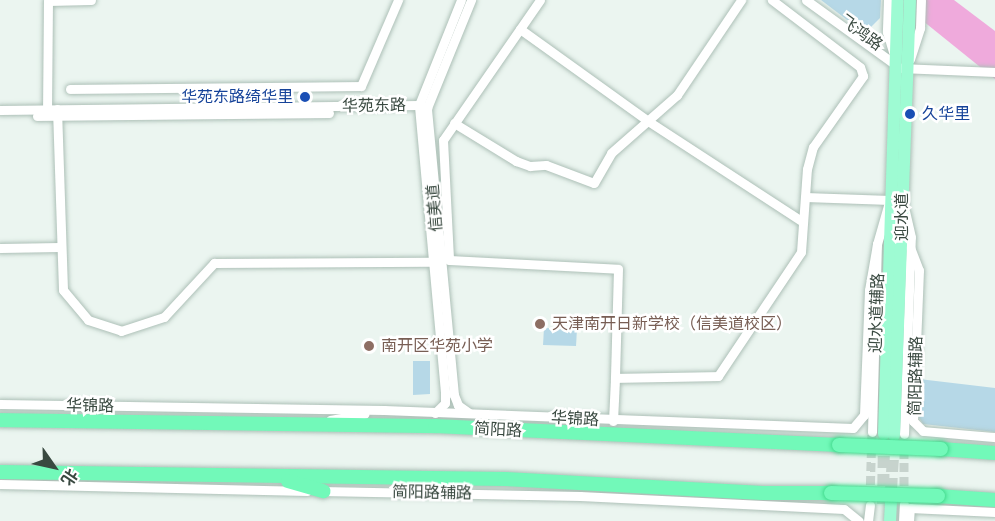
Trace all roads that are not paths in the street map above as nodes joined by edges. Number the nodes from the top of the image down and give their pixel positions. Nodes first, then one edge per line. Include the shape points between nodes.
1 (91, 0) edge
2 (398, 0) edge
3 (461, 0) edge
4 (471, 0) edge
5 (540, 0) edge
6 (741, 0) edge
7 (772, 0) edge
8 (806, 0) edge
9 (815, 0) edge
10 (910, 0) edge
11 (921, 0) edge
12 (893, 5) edge
13 (915, 23) junction
14 (520, 29) junction
15 (901, 65) junction
16 (995, 70) edge
17 (70, 89) dead end
18 (425, 91) junction
19 (406, 105) junction
20 (421, 108) junction
21 (0, 110) edge
22 (52, 113) junction
23 (0, 116) edge
24 (648, 121) junction
25 (454, 123) junction
26 (805, 197) junction
27 (894, 198) junction
28 (803, 222) junction
29 (877, 244) junction
30 (60, 247) junction
31 (910, 247) junction
32 (0, 248) edge
33 (431, 262) junction
34 (615, 378) junction
35 (0, 404) edge
36 (384, 410) junction
37 (0, 411) edge
38 (435, 413) junction
39 (473, 414) junction
40 (0, 420) edge
41 (34, 421) junction
42 (613, 422) junction
43 (309, 424) junction
44 (889, 434) junction
45 (995, 436) edge
46 (995, 453) edge
47 (0, 472) edge
48 (269, 475) junction
49 (0, 484) edge
50 (324, 491) junction
51 (995, 500) edge
52 (870, 505) tunnel mouth
53 (897, 505) junction
54 (995, 512) edge
55 (859, 521) edge
56 (868, 521) edge
57 (882, 521) edge
58 (890, 521) edge
59 (903, 521) edge
60 (909, 521) edge

1 - 22 street via 48,1
2 - 17 street via 361,86
3 - 18 street, 信美道
4 - 20 street, 信美道
5 - 14 street
6 - 24 street via 695,72
7 - 26 street via 860,67 862,76 813,147
8 - 15 street, 飞鸿路
9 - 15 street, 飞鸿路
10 - 13 main road, 迎水道
11 - 13 street
12 - 15 main road, 迎水道
13 - 15 main road, 迎水道
14 - 24 street
14 - 25 street
15 - 16 street
15 - 27 main road, 迎水道
18 - 19 street
18 - 20 street, 信美道
19 - 20 street, 华苑东路
19 - 22 street, 华苑东路
20 - 22 street, 华苑东路
20 - 33 street, 信美道
20 - 39 street, 信美道 via 453,395 458,405
21 - 22 street, 华苑东路
22 - 23 street, 华苑东路
22 - 30 street
24 - 25 street via 611,153 594,183 546,165 530,166 516,161
24 - 28 street
25 - 34 street via 443,140 449,260 618,269
26 - 27 street
26 - 28 street
27 - 29 street, 迎水道辅路
27 - 31 street, 迎水道辅路
27 - 44 main road, 迎水道
28 - 34 street via 801,252 718,376
29 - 42 street, 华锦路 via 869,290 864,415 858,426 848,429
29 - 44 street, 迎水道辅路
30 - 32 street
30 - 33 street via 63,290 88,320 121,331 164,316 214,263
31 - 44 street, 迎水道辅路
31 - 45 street, 简阳路辅路 via 919,270 913,421 923,431
33 - 38 street, 信美道 via 446,397
34 - 42 street
35 - 36 street, 华锦路
36 - 38 street, 华锦路
36 - 43 street
37 - 41 highway
38 - 39 street, 华锦路
39 - 42 street, 华锦路
40 - 41 highway, 简阳路
41 - 43 highway, 简阳路
43 - 46 highway, 简阳路, bridge
47 - 48 highway
48 - 50 highway
48 - 51 highway, bridge via 505,479
49 - 50 street, 简阳路辅路
50 - 55 street, 简阳路辅路 via 580,495 844,509
52 - 56 street
53 - 54 street
53 - 57 main road
53 - 58 main road
53 - 59 street
53 - 60 street

